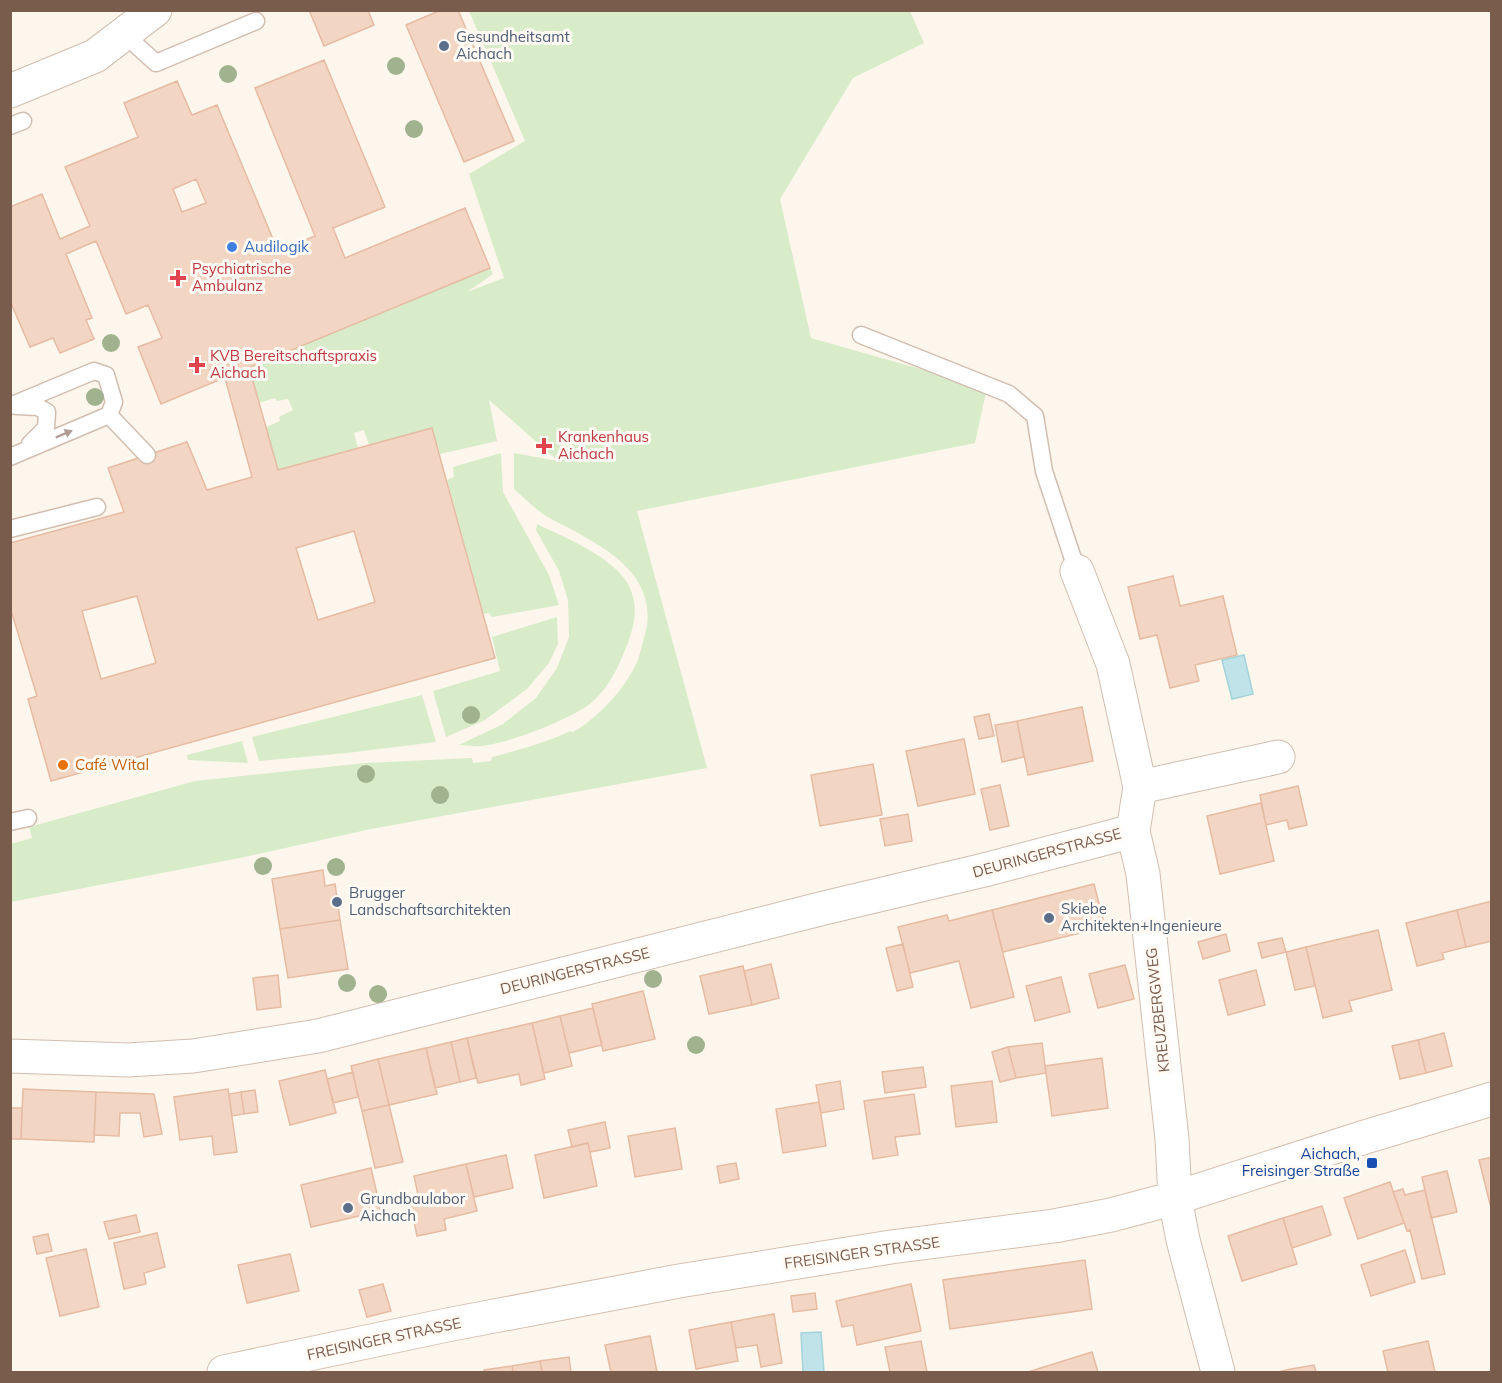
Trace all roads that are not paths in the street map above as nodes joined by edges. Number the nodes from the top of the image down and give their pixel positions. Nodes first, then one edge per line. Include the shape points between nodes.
1 (155, 10) edge
2 (256, 21) dead end
3 (124, 34) junction
4 (10, 92) edge
5 (861, 335) dead end
6 (11, 406) edge
7 (109, 415) junction
8 (17, 454) edge
9 (147, 455) dead end
10 (97, 507) dead end
11 (10, 529) edge
12 (1077, 571) joint
13 (1278, 757) dead end
14 (1140, 787) junction
15 (28, 818) dead end
16 (10, 822) edge
17 (1133, 831) junction
18 (10, 1056) edge
19 (1491, 1100) edge
20 (1175, 1198) junction
21 (224, 1372) edge
22 (1218, 1372) edge

1 - 3 street
2 - 3 lane via 156,63
3 - 4 street via 95,56
5 - 12 lane via 1009,394 1035,416 1044,471
6 - 7 lane via 94,371 106,375 114,402
6 - 8 lane via 38,407 47,412 46,428
8 -> 7 lane
7 - 9 lane
10 - 11 lane
12 - 14 street, KREUZBERGWEG via 1113,664
13 - 14 street
14 - 17 street, KREUZBERGWEG
15 - 16 lane
17 - 18 street, DEURINGERSTRASSE via 318,1036 193,1056 128,1060
17 - 20 street, KREUZBERGWEG via 1143,874
19 - 20 street, FREISINGER STRASSE
20 - 21 street, FREISINGER STRASSE via 1054,1226 680,1281
20 - 22 street, KREUZBERGWEG

